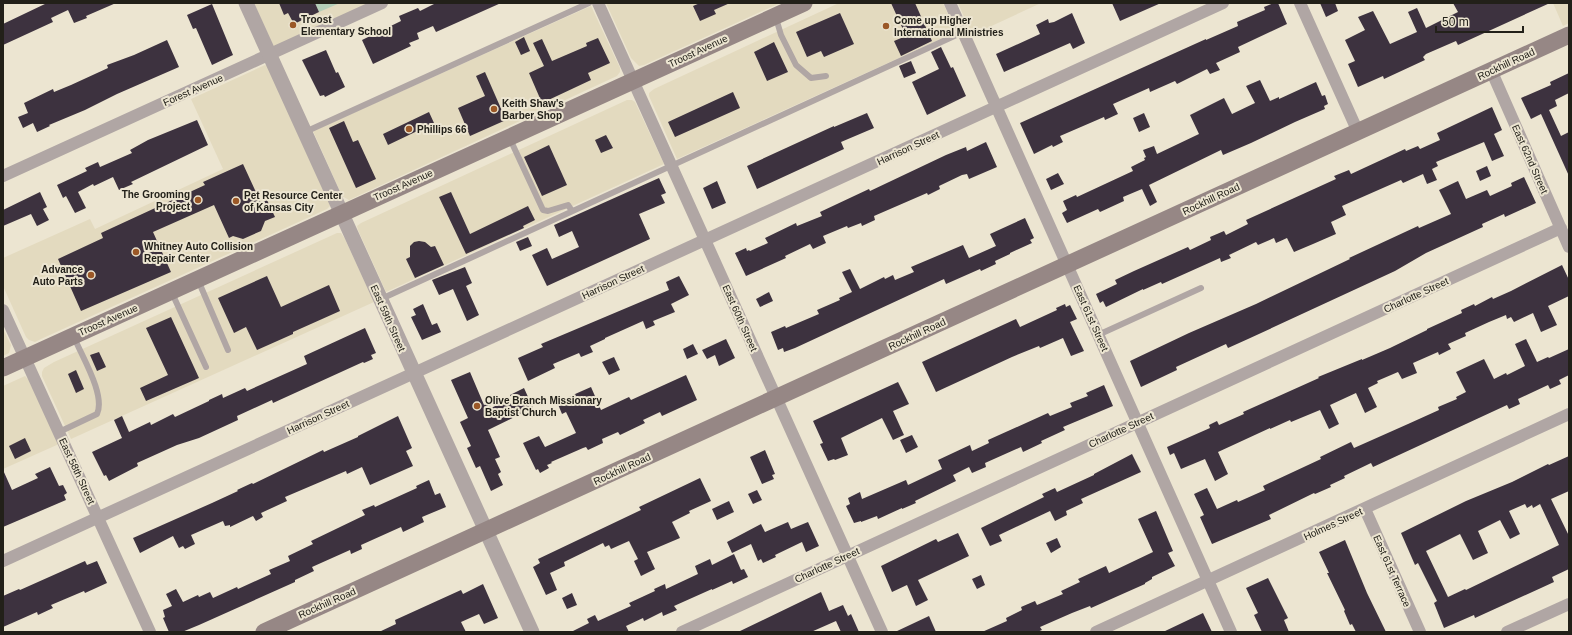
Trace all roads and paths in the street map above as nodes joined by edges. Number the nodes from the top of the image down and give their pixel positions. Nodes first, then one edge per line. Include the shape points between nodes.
1 (246, 3) edge
2 (382, 3) edge
3 (589, 3) edge
4 (598, 3) edge
5 (804, 3) edge
6 (950, 3) edge
7 (1223, 3) edge
8 (1300, 3) edge
9 (775, 16) junction
10 (963, 32) junction
11 (1569, 35) edge
12 (270, 55) junction
13 (1492, 70) junction
14 (826, 76) dead end
15 (634, 81) junction
16 (996, 107) junction
17 (304, 132) junction
18 (1358, 132) junction
19 (510, 137) junction
20 (671, 165) junction
21 (3, 176) edge
22 (572, 211) junction
23 (341, 214) junction
24 (1561, 228) junction
25 (705, 240) junction
26 (1569, 247) edge
27 (1067, 265) junction
28 (198, 279) junction
29 (1201, 288) dead end
30 (171, 291) junction
31 (380, 299) junction
32 (3, 310) edge
33 (1098, 335) junction
34 (73, 336) junction
35 (228, 350) dead end
36 (24, 358) junction
37 (206, 367) dead end
38 (3, 368) edge
39 (414, 373) junction
40 (776, 398) junction
41 (1569, 414) edge
42 (1138, 422) junction
43 (59, 432) junction
44 (1365, 509) junction
45 (98, 518) junction
46 (486, 531) junction
47 (847, 556) junction
48 (3, 561) edge
49 (1208, 580) junction
50 (1569, 604) edge
51 (150, 632) edge
52 (264, 632) edge
53 (532, 632) edge
54 (682, 632) edge
55 (882, 632) edge
56 (1096, 632) edge
57 (1231, 632) edge
58 (1420, 632) edge
59 (1507, 632) edge

1 - 12 street, East 59th Street
2 - 12 street, Forest Avenue
3 - 17 lane
4 - 15 street, East 60th Street
5 - 9 main road, Troost Avenue
6 - 10 street, East 61st Street
7 - 16 street, Harrison Street
8 - 18 street
9 - 14 lane via 796,65 811,78
9 - 15 main road, Troost Avenue
10 - 16 street, East 61st Street
10 - 20 lane
11 - 13 main road, Rockhill Road
12 - 17 street, East 59th Street
12 - 21 street, Forest Avenue
13 - 18 main road, Rockhill Road
13 - 24 street, East 62nd Street
15 - 19 main road, Troost Avenue
15 - 20 street, East 60th Street
16 - 25 street, Harrison Street
16 - 27 street, East 61st Street
17 - 23 street, East 59th Street
18 - 27 main road, Rockhill Road
19 - 22 lane via 543,210 568,205
19 - 23 main road, Troost Avenue
20 - 22 lane
20 - 25 street, East 60th Street
22 - 31 lane
23 - 28 main road, Troost Avenue
23 - 31 street, East 59th Street
24 - 26 street, East 62nd Street
24 - 42 street, Charlotte Street
25 - 39 street, Harrison Street
25 - 40 street, East 60th Street
27 - 33 street, East 61st Street
27 - 40 main road, Rockhill Road
28 - 30 main road, Troost Avenue
28 - 35 lane
29 - 33 lane
30 - 34 main road, Troost Avenue
30 - 37 lane
31 - 39 street, East 59th Street
32 - 36 street, East 58th Street
33 - 42 street, East 61st Street
34 - 36 main road, Troost Avenue
34 - 43 lane via 97,389 99,410 97,414
36 - 38 main road, Troost Avenue
36 - 43 street, East 58th Street
39 - 45 street, Harrison Street
39 - 46 street, East 59th Street
40 - 46 main road, Rockhill Road
40 - 47 street, East 60th Street
41 - 44 street, Holmes Street
42 - 47 street, Charlotte Street
42 - 49 street, East 61st Street
43 - 45 street, East 58th Street
44 - 49 street, Holmes Street
44 - 58 street, East 61st Terrace
45 - 48 street, Harrison Street
45 - 51 street, East 58th Street
46 - 52 main road, Rockhill Road
46 - 53 street, East 59th Street
47 - 54 street, Charlotte Street
47 - 55 street, East 60th Street
49 - 56 street, Holmes Street
49 - 57 street, East 61st Street
50 - 59 street

